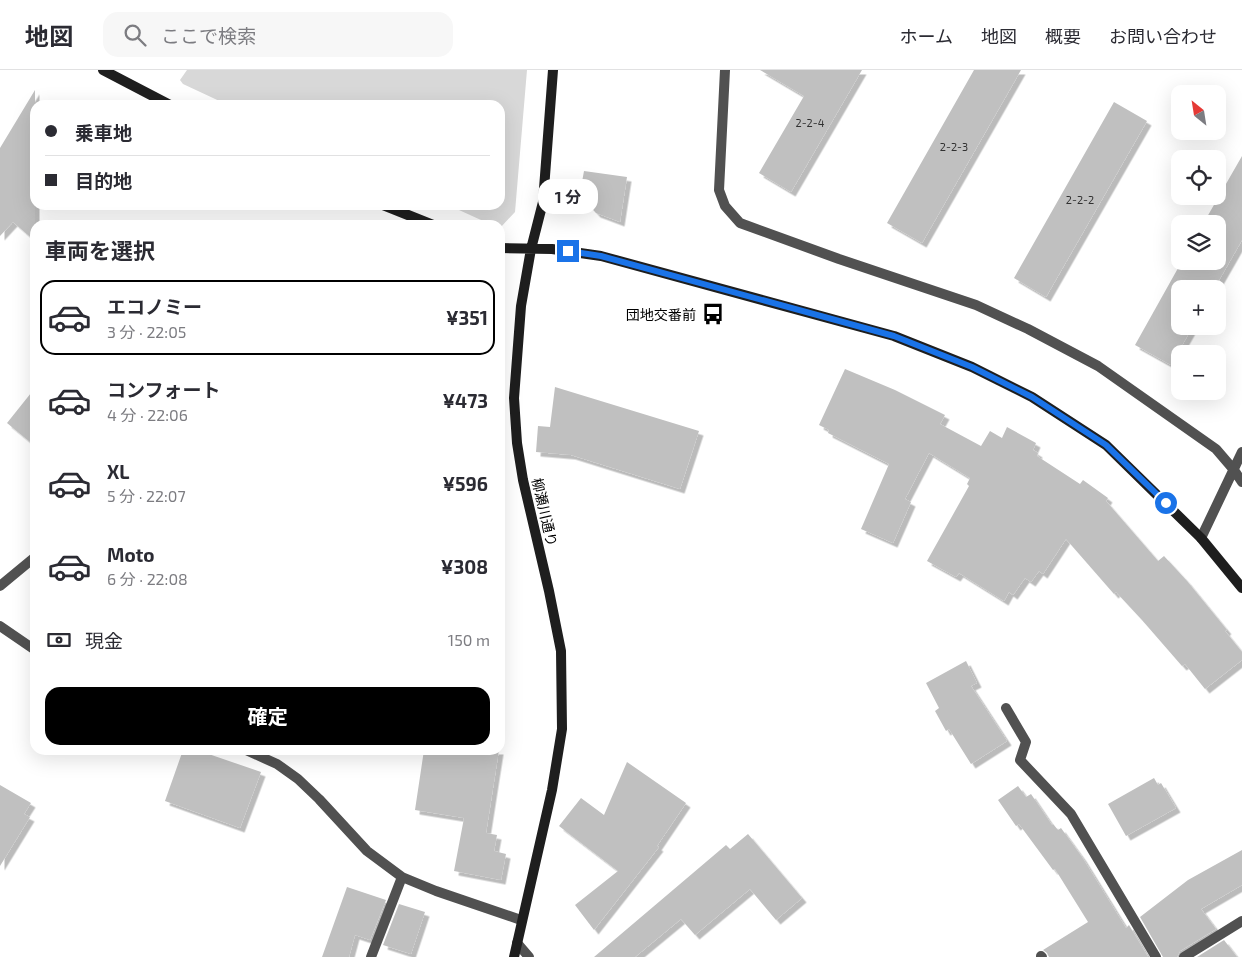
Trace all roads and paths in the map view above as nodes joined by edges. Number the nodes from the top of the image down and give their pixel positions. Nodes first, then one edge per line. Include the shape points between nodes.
1 (103, 70) edge
2 (553, 70) edge
3 (725, 70) edge
4 (160, 100) edge
5 (396, 210) edge
6 (421, 220) edge
7 (505, 248) edge
8 (531, 249) junction
9 (1242, 452) edge
10 (1234, 470) junction
11 (1242, 482) edge
12 (1201, 538) junction
13 (30, 561) edge
14 (0, 586) edge
15 (1242, 588) edge
16 (0, 626) edge
17 (30, 647) edge
18 (1006, 708) dead end
19 (257, 755) edge
20 (402, 877) junction
21 (521, 920) junction
22 (1242, 921) edge
23 (517, 943) junction
24 (371, 957) edge
25 (514, 957) edge
26 (529, 957) edge
27 (1156, 957) edge
28 (1184, 957) edge

1 - 4 street
2 - 8 street, 柳瀬川通り via 543,202
3 - 10 street via 719,190 725,206 740,223 976,305 1028,329 1098,366 1216,449
5 - 6 street
7 - 8 street
8 - 12 street via 610,258 894,336 972,367 1032,397 1106,445
8 - 21 street, 柳瀬川通り via 521,306 514,398 517,444 561,651 562,720 552,790
9 - 10 street
10 - 11 street
10 - 12 street
12 - 15 street
13 - 14 street
16 - 17 street
18 - 27 street via 1026,742 1020,760 1071,814
19 - 20 street via 277,764 298,780 367,851
20 - 21 street
20 - 24 street
21 - 23 street, 柳瀬川通り
22 - 28 street
23 - 25 street, 柳瀬川通り
23 - 26 street

